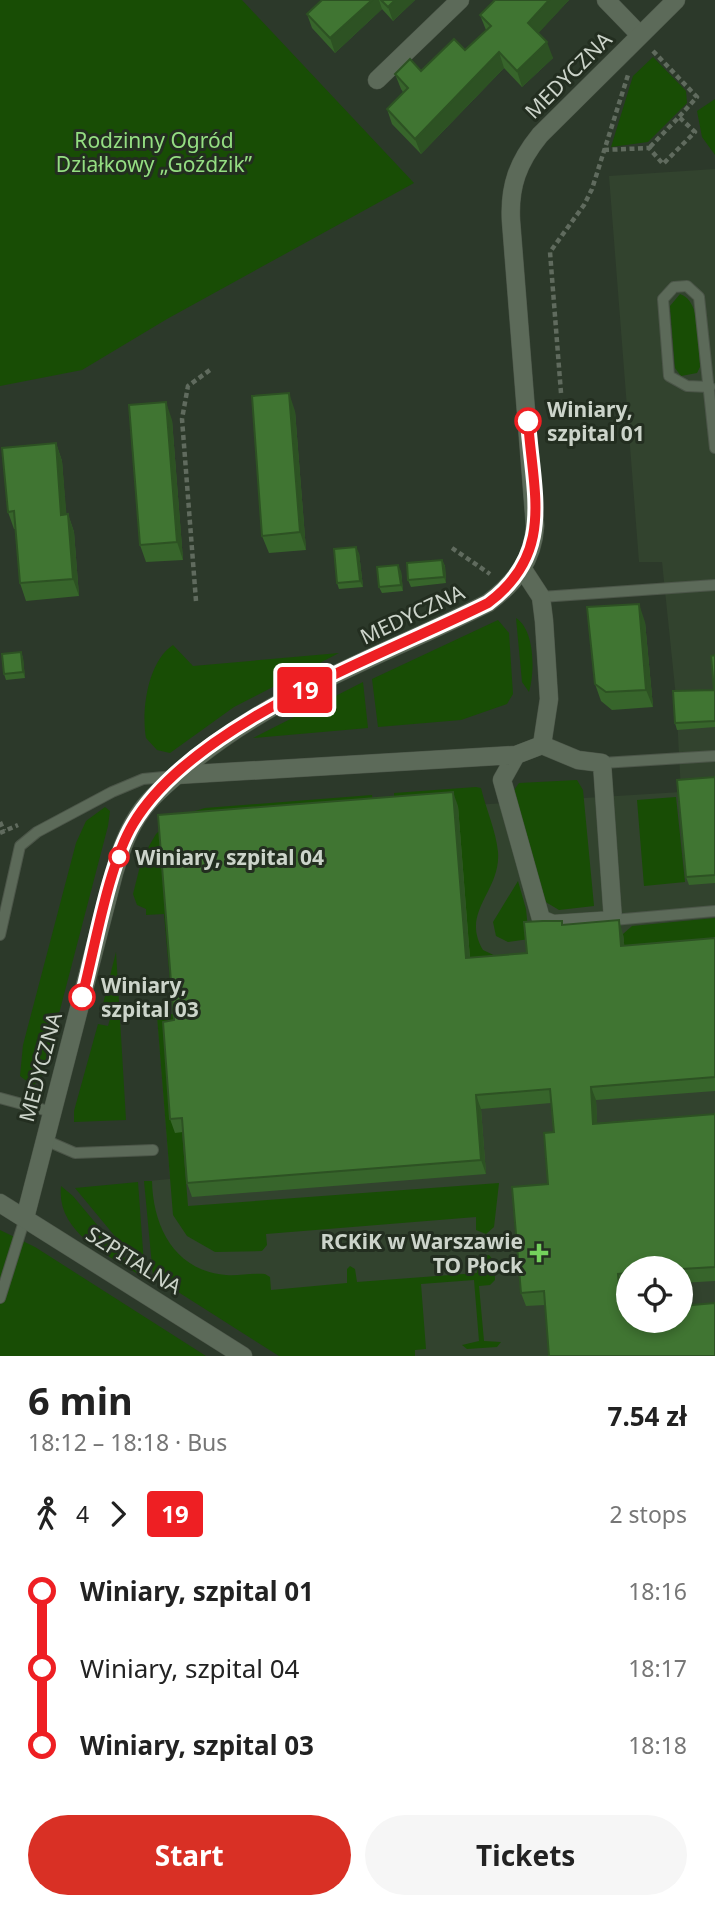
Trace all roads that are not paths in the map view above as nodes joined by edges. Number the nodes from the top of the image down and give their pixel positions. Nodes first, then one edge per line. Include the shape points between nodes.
1 (460, 0) edge
2 (606, 0) edge
3 (676, 0) edge
4 (640, 35) junction
5 (377, 80) dead end
6 (710, 387) junction
7 (715, 448) edge
8 (522, 568) junction
9 (715, 585) edge
10 (541, 597) junction
11 (542, 745) junction
12 (516, 755) junction
13 (715, 756) edge
14 (602, 763) junction
15 (176, 775) junction
16 (715, 911) edge
17 (613, 920) junction
18 (0, 935) edge
19 (0, 1098) edge
20 (52, 1112) junction
21 (45, 1140) junction
22 (153, 1150) dead end
23 (0, 1203) edge
24 (26, 1218) junction
25 (0, 1298) edge
26 (243, 1356) edge

1 - 5 street
2 - 4 street
3 - 4 street, MEDYCZNA
4 - 8 street, MEDYCZNA via 534,142 517,169 511,190 535,526 534,542
6 - 6 lane via 699,297 687,286 674,287 663,299 669,376 687,386
6 - 7 lane
8 - 10 street
8 - 15 street, MEDYCZNA via 488,603 295,694 242,724
9 - 10 lane
10 - 11 street via 549,699
11 - 12 street
11 - 14 street via 578,760
12 - 15 street
12 - 17 street via 502,780 541,919 553,924
13 - 14 lane
14 - 17 street
15 - 18 lane via 143,779 112,792 20,846
15 - 20 street, MEDYCZNA via 144,807 121,850
16 - 17 lane
19 - 20 lane
20 - 21 street, MEDYCZNA
21 - 22 lane via 75,1153
21 - 24 street, MEDYCZNA
23 - 24 street, SZPITALNA
24 - 25 lane
24 - 26 street, SZPITALNA

